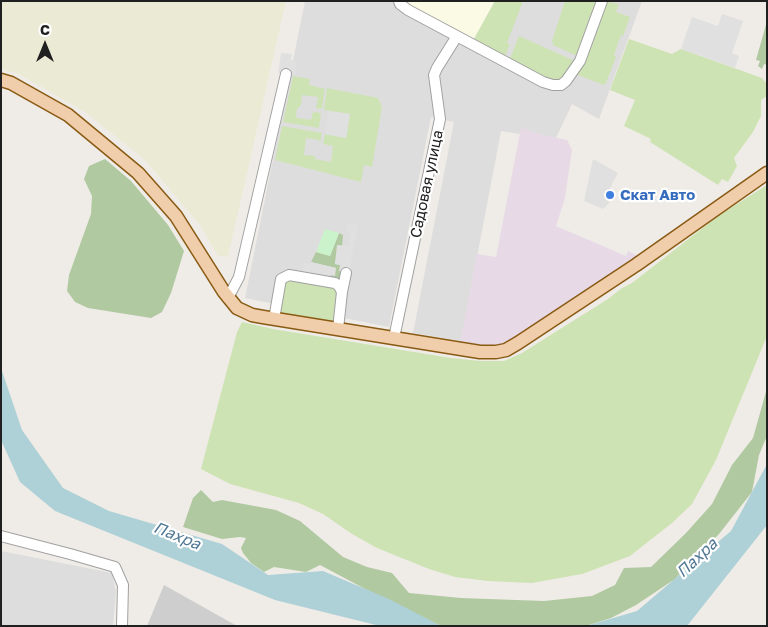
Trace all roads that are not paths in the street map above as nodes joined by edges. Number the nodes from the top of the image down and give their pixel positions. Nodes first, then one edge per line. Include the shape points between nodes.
1 (399, 1) edge
2 (602, 1) edge
3 (457, 36) junction
4 (286, 74) dead end
5 (1, 80) edge
6 (767, 172) edge
7 (346, 273) dead end
8 (342, 292) junction
9 (228, 298) junction
10 (274, 319) junction
11 (338, 329) junction
12 (394, 338) junction
13 (1, 536) edge
14 (122, 626) edge

1 - 3 street via 408,10
2 - 3 street via 580,60 561,84 543,82
3 - 12 street, Садовая улица via 434,75 440,119
4 - 9 street via 239,277
5 - 9 main road via 68,115 138,173 176,216
6 - 12 main road via 506,350 480,352
7 - 8 street
8 - 10 street via 335,283 289,274 281,280
8 - 11 street
9 - 10 main road via 244,312
10 - 11 main road
11 - 12 main road
13 - 14 street via 114,567 123,585

